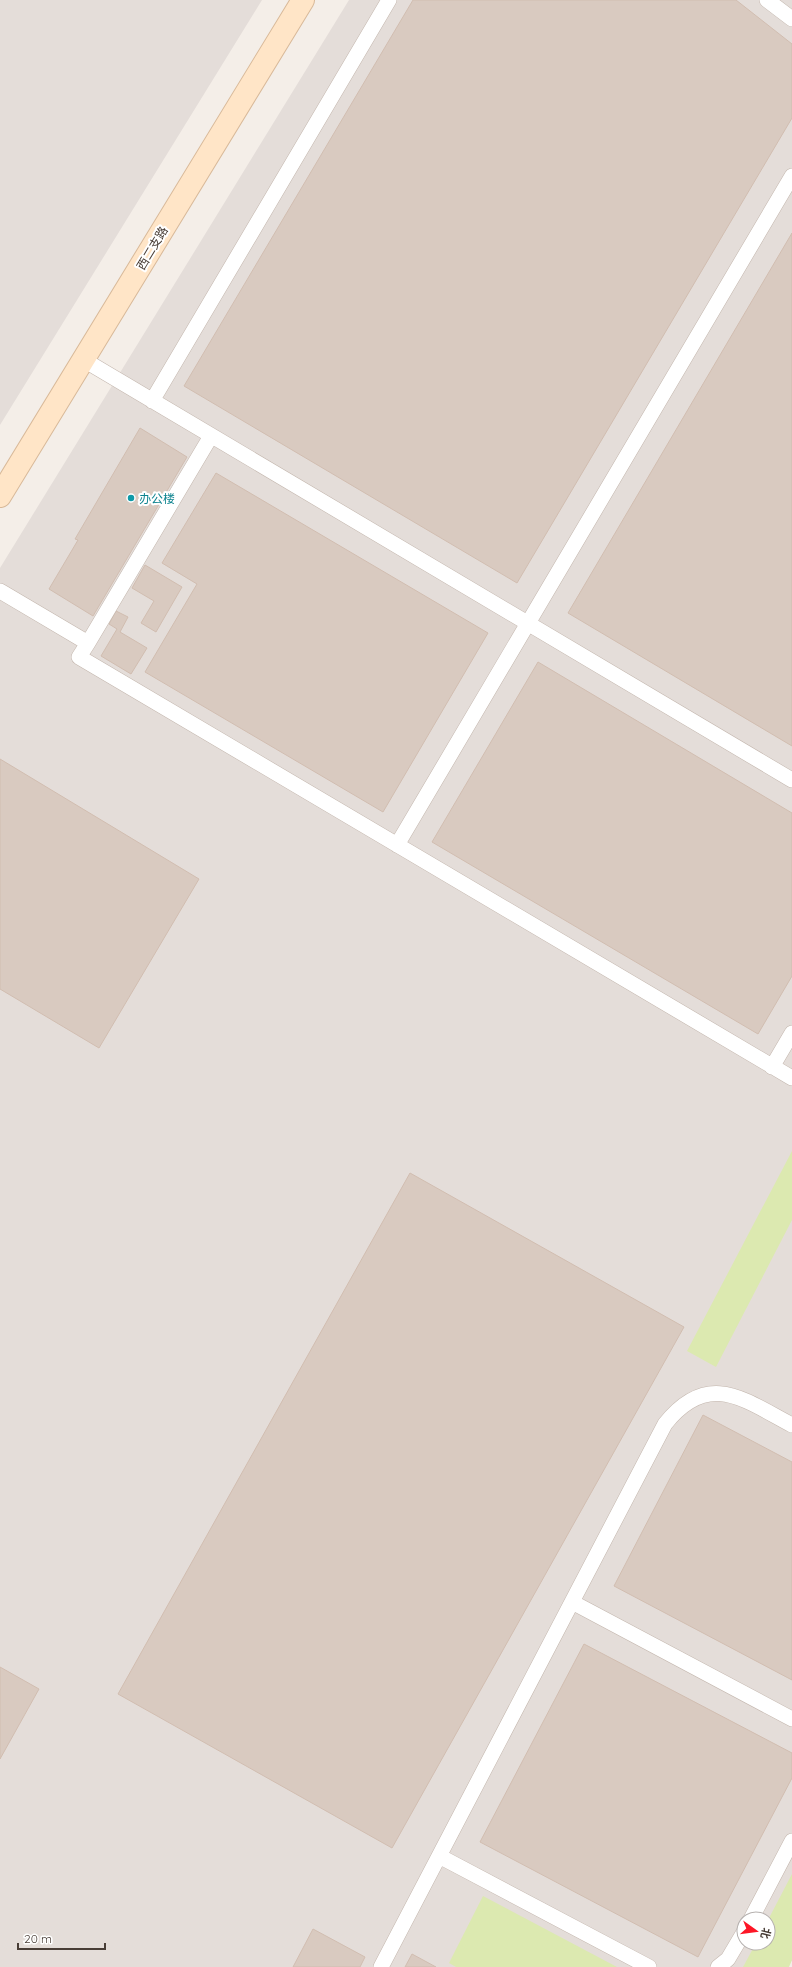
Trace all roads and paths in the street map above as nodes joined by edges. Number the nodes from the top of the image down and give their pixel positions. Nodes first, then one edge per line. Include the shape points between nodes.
1 (303, 0) edge
2 (389, 0) edge
3 (767, 0) edge
4 (792, 19) edge
5 (792, 176) edge
6 (84, 360) junction
7 (152, 401) junction
8 (210, 436) junction
9 (0, 496) edge
10 (0, 591) edge
11 (528, 623) junction
12 (88, 643) junction
13 (792, 780) edge
14 (397, 845) junction
15 (792, 1034) edge
16 (772, 1067) junction
17 (792, 1078) edge
18 (792, 1425) edge
19 (572, 1602) junction
20 (792, 1719) edge
21 (792, 1841) edge
22 (439, 1856) junction
23 (755, 1911) edge
24 (736, 1947) joint
25 (381, 1967) edge
26 (649, 1967) edge
27 (718, 1967) edge
28 (723, 1967) edge

1 - 6 street, 西二支路
2 - 7 lane
3 - 4 lane
5 - 11 lane
6 - 7 lane
6 - 9 street, 西二支路
7 - 8 lane
8 - 11 lane
8 - 12 lane
10 - 12 lane
11 - 13 lane
11 - 14 lane
12 - 14 lane via 79,657
14 - 16 lane
15 - 16 lane
16 - 17 lane
18 - 19 lane via 731,1394 710,1393 686,1402 676,1410 666,1424
19 - 20 lane
19 - 22 lane
21 - 23 lane
22 - 25 lane
22 - 26 lane
24 - 27 lane via 728,1959
24 - 28 lane

